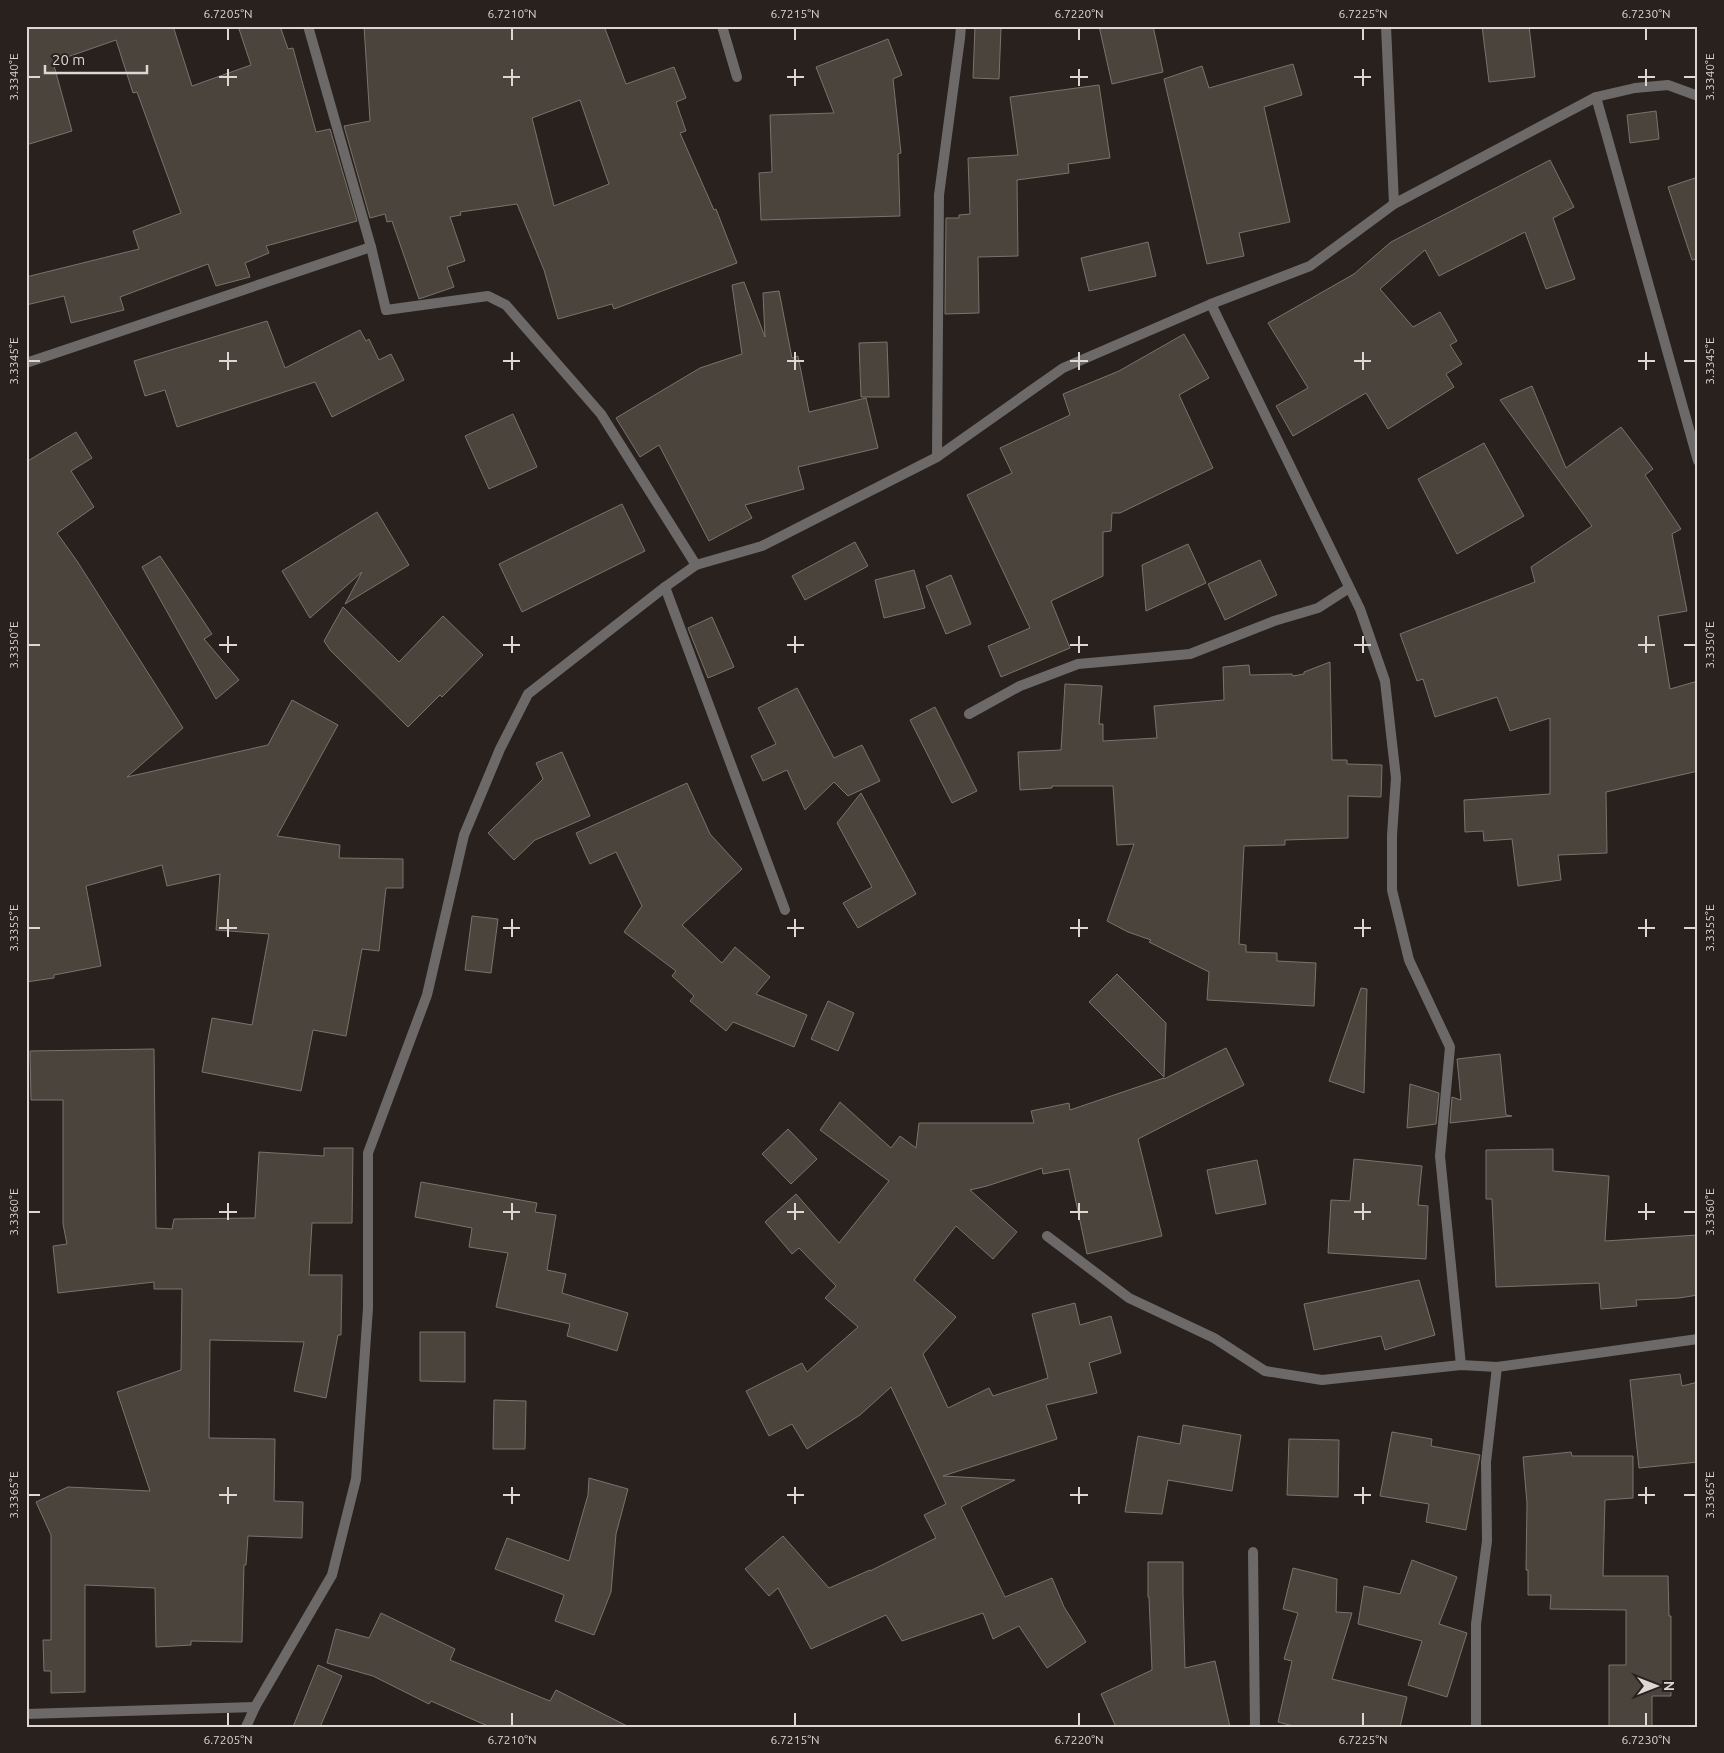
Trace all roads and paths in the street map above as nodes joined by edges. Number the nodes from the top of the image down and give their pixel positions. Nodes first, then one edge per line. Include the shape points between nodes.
1 (308, 26) edge
2 (722, 26) edge
3 (961, 26) edge
4 (1386, 26) edge
5 (737, 77) dead end
6 (1698, 96) edge
7 (1596, 97) junction
8 (1394, 204) junction
9 (371, 248) junction
10 (1211, 304) junction
11 (26, 363) edge
12 (936, 457) junction
13 (1698, 461) edge
14 (696, 565) junction
15 (665, 587) junction
16 (1349, 588) junction
17 (969, 714) dead end
18 (784, 910) dead end
19 (1047, 1236) dead end
20 (1698, 1339) edge
21 (1461, 1365) junction
22 (1497, 1367) junction
23 (1253, 1552) dead end
24 (255, 1707) junction
25 (26, 1714) edge
26 (246, 1727) edge
27 (1255, 1727) edge
28 (1476, 1727) edge

1 - 9 street
2 - 5 street
3 - 12 street via 939,195
4 - 8 street
6 - 7 street via 1668,85
7 - 8 street
7 - 13 street
8 - 10 street via 1310,266
9 - 11 street
9 - 14 street via 386,310 488,296 506,305 601,414
10 - 12 street via 1062,368
10 - 16 street
12 - 14 street via 762,546
14 - 15 street
15 - 18 street
15 - 24 street via 528,694 500,749 464,835 427,995 368,1153 368,1308 356,1479 332,1575
16 - 17 street via 1318,608 1274,621 1190,654 1078,664 1020,686
16 - 21 street via 1360,609 1385,681 1396,778 1392,890 1409,960 1450,1047 1440,1156
19 - 21 street via 1129,1298 1214,1338 1265,1371 1322,1380
20 - 22 street
21 - 22 street
22 - 28 street via 1486,1462 1488,1541 1476,1624
23 - 27 street
24 - 25 street
24 - 26 street

